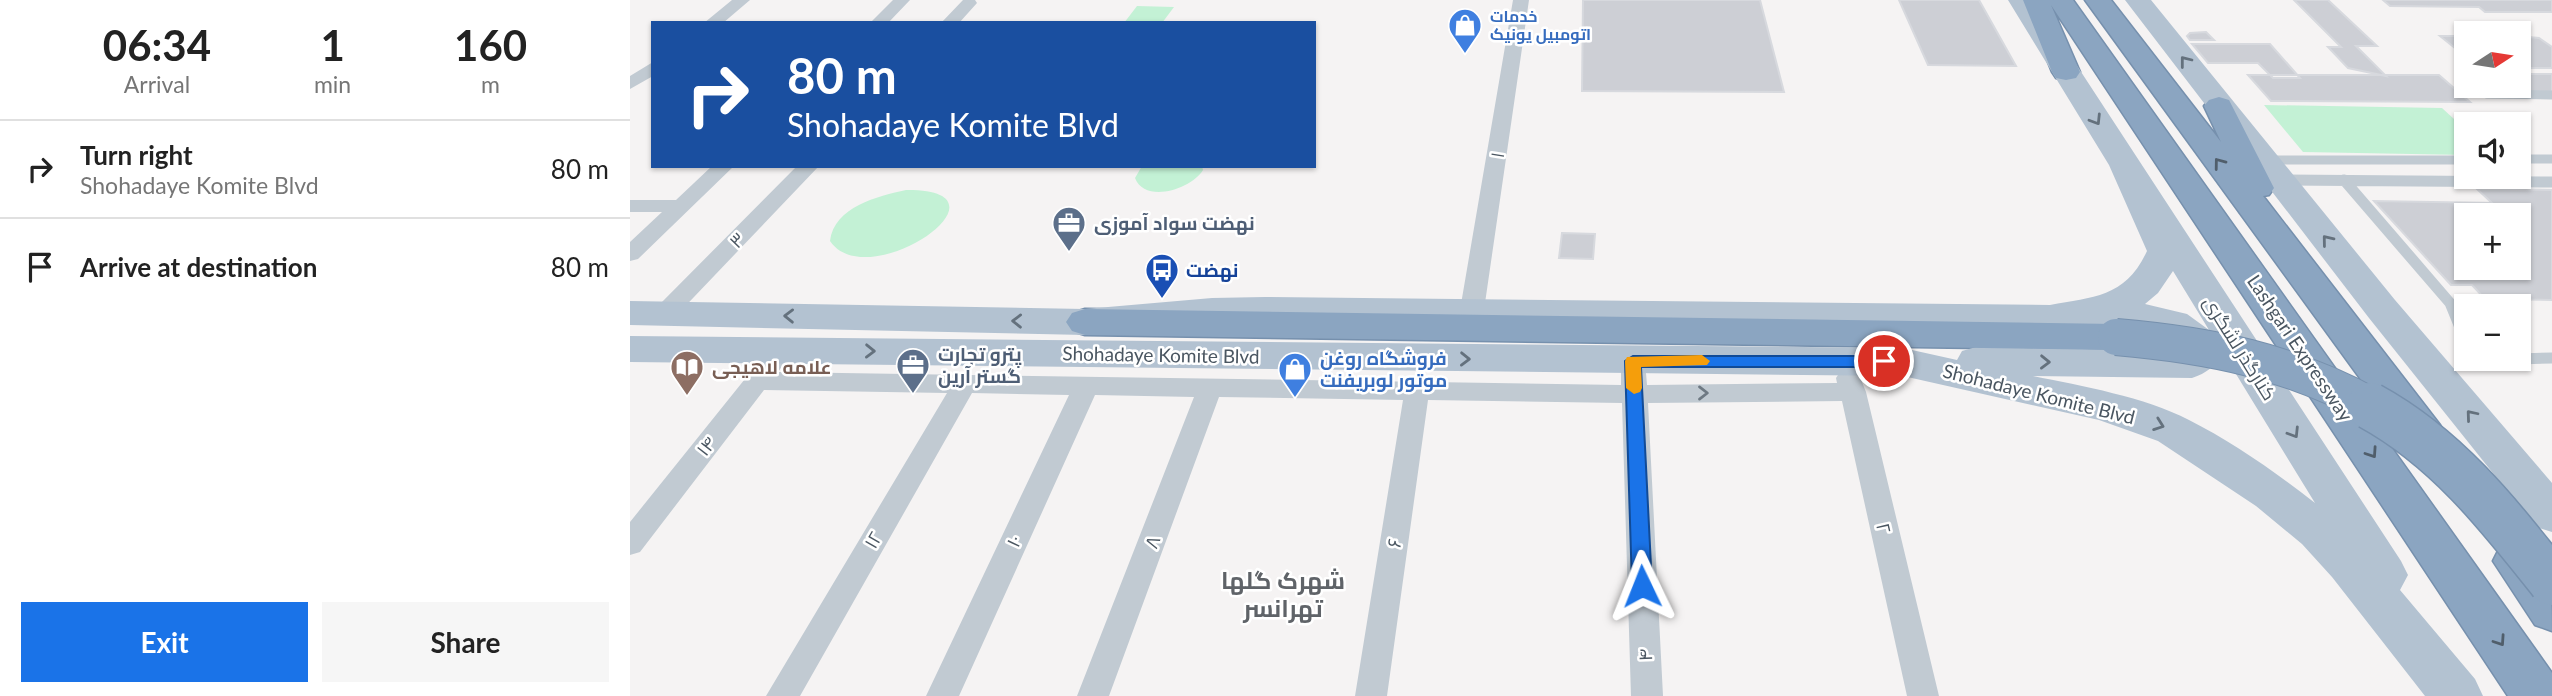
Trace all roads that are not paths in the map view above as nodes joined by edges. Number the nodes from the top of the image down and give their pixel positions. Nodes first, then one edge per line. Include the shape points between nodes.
1 (742, 0) edge
2 (902, 0) edge
3 (1521, 0) edge
4 (2021, 0) edge
5 (2036, 0) edge
6 (2060, 0) edge
7 (2098, 0) edge
8 (2138, 0) edge
9 (969, 3) dead end
10 (715, 21) edge
11 (880, 21) edge
12 (951, 21) edge
13 (630, 64) edge
14 (651, 66) edge
15 (651, 68) edge
16 (2066, 72) junction
17 (630, 84) edge
18 (2531, 95) edge
19 (2552, 95) edge
20 (2220, 106) junction
21 (2531, 159) edge
22 (2552, 159) edge
23 (2454, 161) edge
24 (2124, 166) junction
25 (722, 168) edge
26 (807, 168) edge
27 (2270, 170) junction
28 (2344, 180) junction
29 (2552, 182) edge
30 (630, 206) edge
31 (681, 206) junction
32 (630, 254) edge
33 (2295, 266) junction
34 (1472, 310) junction
35 (648, 313) edge
36 (2454, 313) edge
37 (2050, 318) junction
38 (1085, 322) junction
39 (630, 349) edge
40 (782, 350) junction
41 (2552, 358) edge
42 (2531, 359) edge
43 (1903, 362) junction
44 (1849, 376) junction
45 (1634, 378) junction
46 (757, 381) junction
47 (965, 384) junction
48 (1086, 386) junction
49 (1210, 387) junction
50 (1417, 390) junction
51 (2552, 514) edge
52 (630, 542) edge
53 (2552, 582) edge
54 (2552, 610) edge
55 (782, 696) edge
56 (942, 696) edge
57 (1093, 696) edge
58 (1371, 696) edge
59 (1647, 696) edge
60 (1923, 696) edge
61 (2459, 696) edge
62 (2538, 696) edge

1 - 10 street
2 - 11 street
3 - 34 street, ۱
4 - 16 main road, کنارگذر لشگری
5 - 16 highway
6 -> 62 highway, Lashgari Expressway
33 -> 7 highway
20 -> 8 main road
9 - 12 street
13 - 14 street
15 - 17 street
16 -> 24 main road, کنارگذر لشگری
18 - 19 lane
20 - 27 main road
20 - 33 highway
21 - 22 lane
23 - 27 lane
24 - 37 main road, Shohadaye Komite Blvd via 2164,251 2155,275 2138,294 2122,301
24 -> 61 main road, کنارگذر لشگری
25 - 31 street
26 - 35 street, ۳
27 - 28 lane
51 -> 27 main road
28 - 29 lane
28 - 36 lane
30 - 31 street
31 - 32 street
33 - 54 highway
34 - 37 main road, Shohadaye Komite Blvd
34 - 38 main road, Shohadaye Komite Blvd via 1212,310
38 -> 35 main road, Shohadaye Komite Blvd
43 -> 37 main road via 2179,365 2192,364 2203,353 2190,331 2160,319 2108,315
38 - 53 highway, bridge via 2175,341 2251,355 2317,378 2402,425 2461,473
39 - 40 main road, Shohadaye Komite Blvd
40 -> 45 main road, Shohadaye Komite Blvd
40 - 46 street, ۱۴
41 - 42 lane
43 - 44 main road, Shohadaye Komite Blvd
43 -> 61 main road, Shohadaye Komite Blvd via 2105,406 2173,430 2272,494 2318,531
45 -> 44 main road, Shohadaye Komite Blvd
44 - 60 street, ۲
45 - 50 street
45 - 59 street, ۴
46 - 47 street
46 - 52 street, ۱۴
47 - 48 street
47 - 55 street, ۱۲
48 - 49 street
48 - 56 street, ۱۰
49 - 50 street
49 - 57 street, ۸
50 - 58 street, ۶

